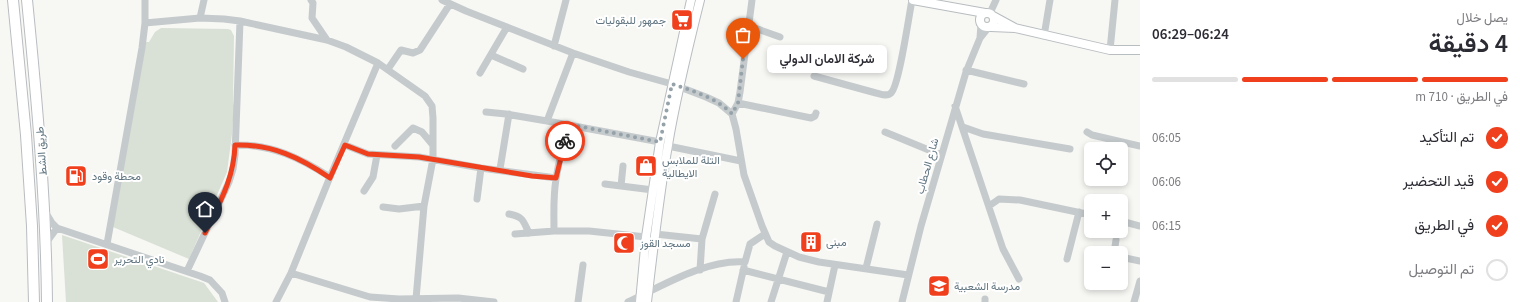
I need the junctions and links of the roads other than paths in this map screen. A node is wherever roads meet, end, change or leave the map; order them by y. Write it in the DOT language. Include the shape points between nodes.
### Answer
graph roads {
  1 [pos="13,0"];
  2 [pos="27,0"];
  3 [pos="145,0"];
  4 [pos="204,0"];
  5 [pos="311,0"];
  6 [pos="566,0"];
  7 [pos="691,0"];
  8 [pos="700,0"];
  9 [pos="752,0"];
  10 [pos="913,0"];
  11 [pos="996,0"];
  12 [pos="1050,0"];
  13 [pos="1115,0"];
  14 [pos="446,1"];
  15 [pos="963,10"];
  16 [pos="989,14"];
  17 [pos="200,18"];
  18 [pos="240,21"];
  19 [pos="145,23"];
  20 [pos="985,25"];
  21 [pos="748,26"];
  22 [pos="507,28"];
  23 [pos="1015,28"];
  24 [pos="1044,36"];
  25 [pos="780,37"];
  26 [pos="327,40"];
  27 [pos="554,46"];
  28 [pos="1110,50"];
  29 [pos="1140,50"];
  30 [pos="573,53"];
  31 [pos="490,55"];
  32 [pos="378,63"];
  33 [pos="388,69"];
  34 [pos="524,69"];
  35 [pos="966,70"];
  36 [pos="480,73"];
  37 [pos="814,76"];
  38 [pos="1024,84"];
  39 [pos="676,85"];
  40 [pos="738,103"];
  41 [pos="955,106"];
  42 [pos="486,112"];
  43 [pos="816,113"];
  44 [pos="509,114"];
  45 [pos="732,114"];
  46 [pos="547,121"];
  47 [pos="567,124"];
  48 [pos="963,127"];
  49 [pos="885,132"];
  50 [pos="1087,132"];
  51 [pos="432,144"];
  52 [pos="664,144"];
  53 [pos="235,145"];
  54 [pos="345,145"];
  55 [pos="395,146"];
  56 [pos="1140,146"];
  57 [pos="1070,149"];
  58 [pos="377,155"];
  59 [pos="941,155"];
  60 [pos="433,160"];
  61 [pos="741,161"];
  62 [pos="622,166"];
  63 [pos="481,168"];
  64 [pos="500,169"];
  65 [pos="330,178"];
  66 [pos="556,178"];
  67 [pos="605,184"];
  68 [pos="621,186"];
  69 [pos="653,190"];
  70 [pos="364,191"];
  71 [pos="715,194"];
  72 [pos="477,199"];
  73 [pos="424,206"];
  74 [pos="989,206"];
  75 [pos="382,207"];
  76 [pos="45,210"];
  77 [pos="1079,212"];
  78 [pos="1084,213"];
  79 [pos="509,214"];
  80 [pos="1128,223"];
  81 [pos="877,224"];
  82 [pos="1140,226"];
  83 [pos="57,228"];
  84 [pos="554,231"];
  85 [pos="529,233"];
  86 [pos="515,234"];
  87 [pos="765,234"];
  88 [pos="650,236"];
  89 [pos="702,239"];
  90 [pos="1116,240"];
  91 [pos="46,243"];
  92 [pos="107,244"];
  93 [pos="1115,246"];
  94 [pos="786,252"];
  95 [pos="1128,258"];
  96 [pos="1067,259"];
  97 [pos="1140,261"];
  98 [pos="745,262"];
  99 [pos="583,265"];
  100 [pos="835,265"];
  101 [pos="866,268"];
  102 [pos="700,270"];
  103 [pos="743,270"];
  104 [pos="187,272"];
  105 [pos="291,273"];
  106 [pos="908,275"];
  107 [pos="1019,279"];
  108 [pos="777,280"];
  109 [pos="1140,281"];
  110 [pos="649,291"];
  111 [pos="829,292"];
  112 [pos="640,298"];
  113 [pos="364,299"];
  114 [pos="416,299"];
  115 [pos="1136,300"];
  116 [pos="480,301"];
  117 [pos="34,302"];
  118 [pos="48,302"];
  119 [pos="225,302"];
  120 [pos="276,302"];
  121 [pos="494,302"];
  122 [pos="578,302"];
  123 [pos="628,302"];
  124 [pos="647,302"];
  125 [pos="736,302"];
  126 [pos="771,302"];
  127 [pos="827,302"];
  128 [pos="902,302"];
  1 -- 117 [label="highway, طريق الشط" via="26,135"];
  2 -- 76 [label="highway, طريق الشط" via="40,128"];
  3 -- 19 [label="street"];
  4 -- 17 [label="street"];
  5 -- 26 [label="street" via="312,18"];
  6 -- 27 [label="street"];
  7 -- 39 [label="main road"];
  8 -- 39 [label="main road"];
  9 -- 21 [label="street"];
  10 -- 15 [label="main road"];
  10 -- 37 [label="street" via="899,73 891,93 884,95"];
  11 -- 16 [label="street"];
  12 -- 24 [label="street"];
  13 -- 28 [label="street"];
  14 -- 22 [label="street"];
  14 -- 33 [label="street" via="420,50 413,53 401,50"];
  15 -- 16 [label="main road"];
  15 -- 20 [label="main road"];
  16 -- 20 [label="main road" via="981,16"];
  16 -- 20 [label="main road" via="995,22"];
  16 -- 23 [label="main road"];
  17 -- 18 [label="street"];
  17 -- 19 [label="street"];
  18 -- 26 [label="street"];
  18 -- 53 [label="street"];
  19 -- 92 [label="street"];
  20 -- 23 [label="main road"];
  20 -- 35 [label="street, شارع الحطاب"];
  21 -- 25 [label="street"];
  21 -- 40 [label="street"];
  22 -- 27 [label="street"];
  22 -- 31 [label="street"];
  23 -- 24 [label="main road"];
  24 -- 28 [label="main road"];
  26 -- 32 [label="street"];
  27 -- 30 [label="street"];
  28 -- 29 [label="main road"];
  30 -- 39 [label="street"];
  30 -- 46 [label="street"];
  31 -- 34 [label="street"];
  31 -- 36 [label="street"];
  32 -- 33 [label="street"];
  32 -- 54 [label="street"];
  33 -- 51 [label="street" via="429,101 433,118"];
  35 -- 38 [label="street"];
  35 -- 41 [label="street, شارع الحطاب"];
  39 -- 45 [label="street" via="713,100"];
  39 -- 52 [label="main road"];
  40 -- 43 [label="street" via="811,118"];
  40 -- 45 [label="street"];
  41 -- 48 [label="street"];
  41 -- 59 [label="street, شارع الحطاب"];
  42 -- 44 [label="street"];
  44 -- 46 [label="street"];
  44 -- 64 [label="street"];
  45 -- 61 [label="street"];
  46 -- 47 [label="street"];
  47 -- 52 [label="street"];
  47 -- 66 [label="street"];
  48 -- 57 [label="street" via="983,134"];
  48 -- 74 [label="street"];
  49 -- 59 [label="street"];
  50 -- 56 [label="street"];
  51 -- 55 [label="street" via="422,132 413,128"];
  51 -- 60 [label="street"];
  52 -- 61 [label="street"];
  52 -- 69 [label="main road"];
  52 -- 88 [label="main road"];
  53 -- 65 [label="street" via="262,146 309,164"];
  53 -- 104 [label="street" via="229,182"];
  54 -- 58 [label="street"];
  54 -- 65 [label="street"];
  58 -- 60 [label="street"];
  58 -- 70 [label="street" via="373,177"];
  59 -- 106 [label="street, شارع الحطاب"];
  60 -- 63 [label="street"];
  60 -- 73 [label="street"];
  61 -- 87 [label="street"];
  62 -- 68 [label="street"];
  63 -- 64 [label="street"];
  63 -- 72 [label="street"];
  64 -- 66 [label="street"];
  65 -- 105 [label="street"];
  66 -- 84 [label="street"];
  67 -- 68 [label="street"];
  68 -- 69 [label="street"];
  69 -- 88 [label="main road"];
  71 -- 89 [label="street"];
  73 -- 75 [label="street" via="399,209"];
  73 -- 114 [label="street"];
  74 -- 77 [label="street" via="999,199 1020,200"];
  74 -- 107 [label="street" via="1003,249"];
  76 -- 83 [label="street" via="47,217"];
  76 -- 91 [label="highway, طريق الشط"];
  77 -- 78 [label="street"];
  77 -- 96 [label="street"];
  79 -- 85 [label="street" via="524,221"];
  80 -- 82 [label="street"];
  81 -- 101 [label="street"];
  83 -- 91 [label="street"];
  83 -- 92 [label="street"];
  84 -- 85 [label="street"];
  84 -- 88 [label="street"];
  85 -- 86 [label="street"];
  87 -- 94 [label="street" via="769,242"];
  87 -- 98 [label="street" via="750,244"];
  88 -- 89 [label="street"];
  88 -- 110 [label="main road"];
  88 -- 112 [label="main road"];
  89 -- 102 [label="street"];
  90 -- 93 [label="street"];
  91 -- 118 [label="highway, طريق الشط"];
  92 -- 104 [label="street"];
  94 -- 100 [label="street"];
  94 -- 108 [label="street"];
  95 -- 97 [label="street"];
  98 -- 102 [label="street"];
  98 -- 103 [label="street"];
  99 -- 122 [label="street"];
  100 -- 101 [label="street"];
  100 -- 111 [label="street"];
  101 -- 106 [label="street"];
  102 -- 110 [label="street"];
  103 -- 108 [label="street"];
  103 -- 125 [label="street"];
  104 -- 119 [label="street" via="210,280 222,293"];
  105 -- 113 [label="street" via="344,288"];
  105 -- 120 [label="street"];
  106 -- 128 [label="street, شارع الحطاب"];
  108 -- 111 [label="street"];
  108 -- 126 [label="street"];
  109 -- 115 [label="street"];
  110 -- 112 [label="street"];
  110 -- 124 [label="main road"];
  111 -- 127 [label="street"];
  112 -- 123 [label="street"];
  113 -- 114 [label="street"];
  114 -- 116 [label="street" via="458,298"];
  116 -- 121 [label="street"];
}
